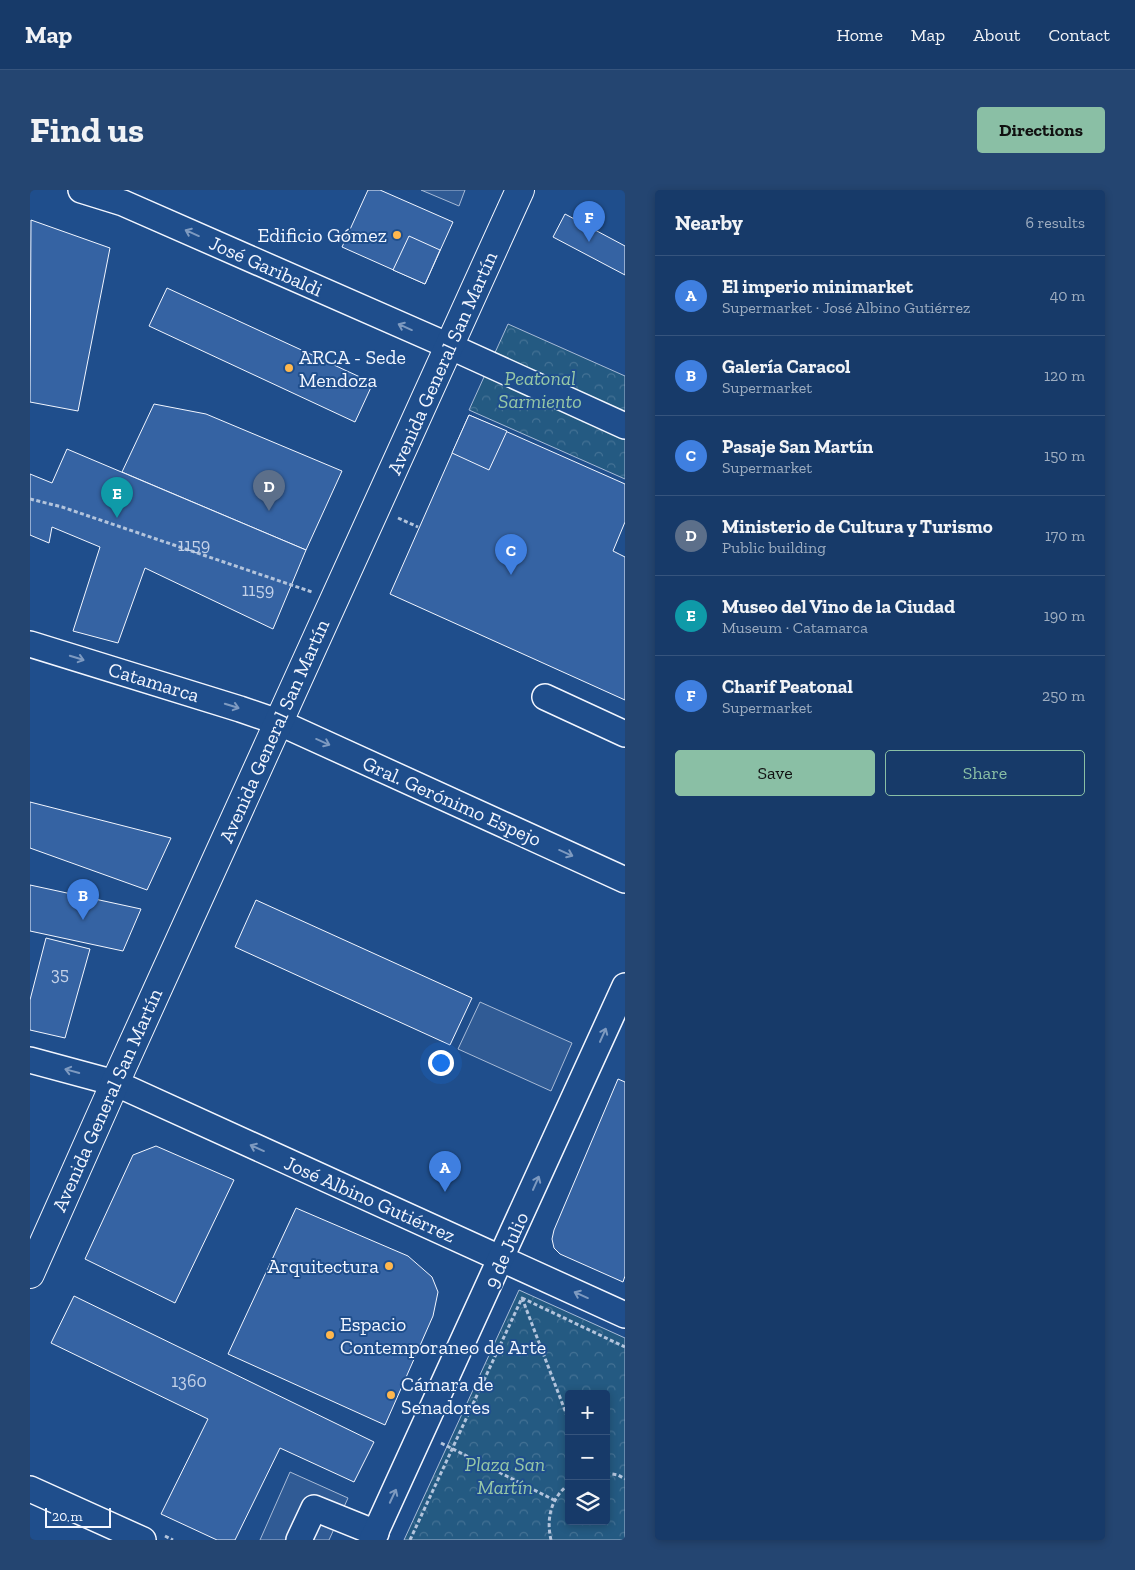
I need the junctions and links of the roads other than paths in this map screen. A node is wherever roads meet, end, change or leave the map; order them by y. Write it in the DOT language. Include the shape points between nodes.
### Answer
graph roads {
  1 [pos="80,190"];
  2 [pos="520,190"];
  3 [pos="124,197"];
  4 [pos="450,346"];
  5 [pos="625,426"];
  6 [pos="30,644"];
  7 [pos="545,697"];
  8 [pos="278,722"];
  9 [pos="625,734"];
  10 [pos="625,880"];
  11 [pos="625,986"];
  12 [pos="30,1060"];
  13 [pos="114,1083"];
  14 [pos="502,1259"];
  15 [pos="30,1274"];
  16 [pos="625,1315"];
  17 [pos="30,1489"];
  18 [pos="374,1536"];
  19 [pos="143,1540"];
  20 [pos="299,1540"];
  1 -- 3 [label="street, José Garibaldi"];
  2 -- 4 [label="main road, Avenida General San Martín"];
  4 -- 3 [label="street, José Garibaldi, one-way"];
  4 -- 5 [label="street, José Garibaldi"];
  4 -- 8 [label="main road, Avenida General San Martín"];
  6 -- 8 [label="street, Catamarca, one-way"];
  7 -- 9 [label="street"];
  8 -- 10 [label="street, Gral. Gerónimo Espejo, one-way"];
  8 -- 13 [label="main road, Avenida General San Martín"];
  14 -- 11 [label="street, 9 de Julio, one-way"];
  13 -- 12 [label="street, José Albino Gutiérrez, one-way"];
  14 -- 13 [label="street, José Albino Gutiérrez, one-way"];
  13 -- 15 [label="main road, Avenida General San Martín"];
  16 -- 14 [label="street, José Albino Gutiérrez, one-way"];
  18 -- 14 [label="street, 9 de Julio, one-way"];
  17 -- 19 [label="street"];
  18 -- 20 [label="street" via="314,1508"];
}
